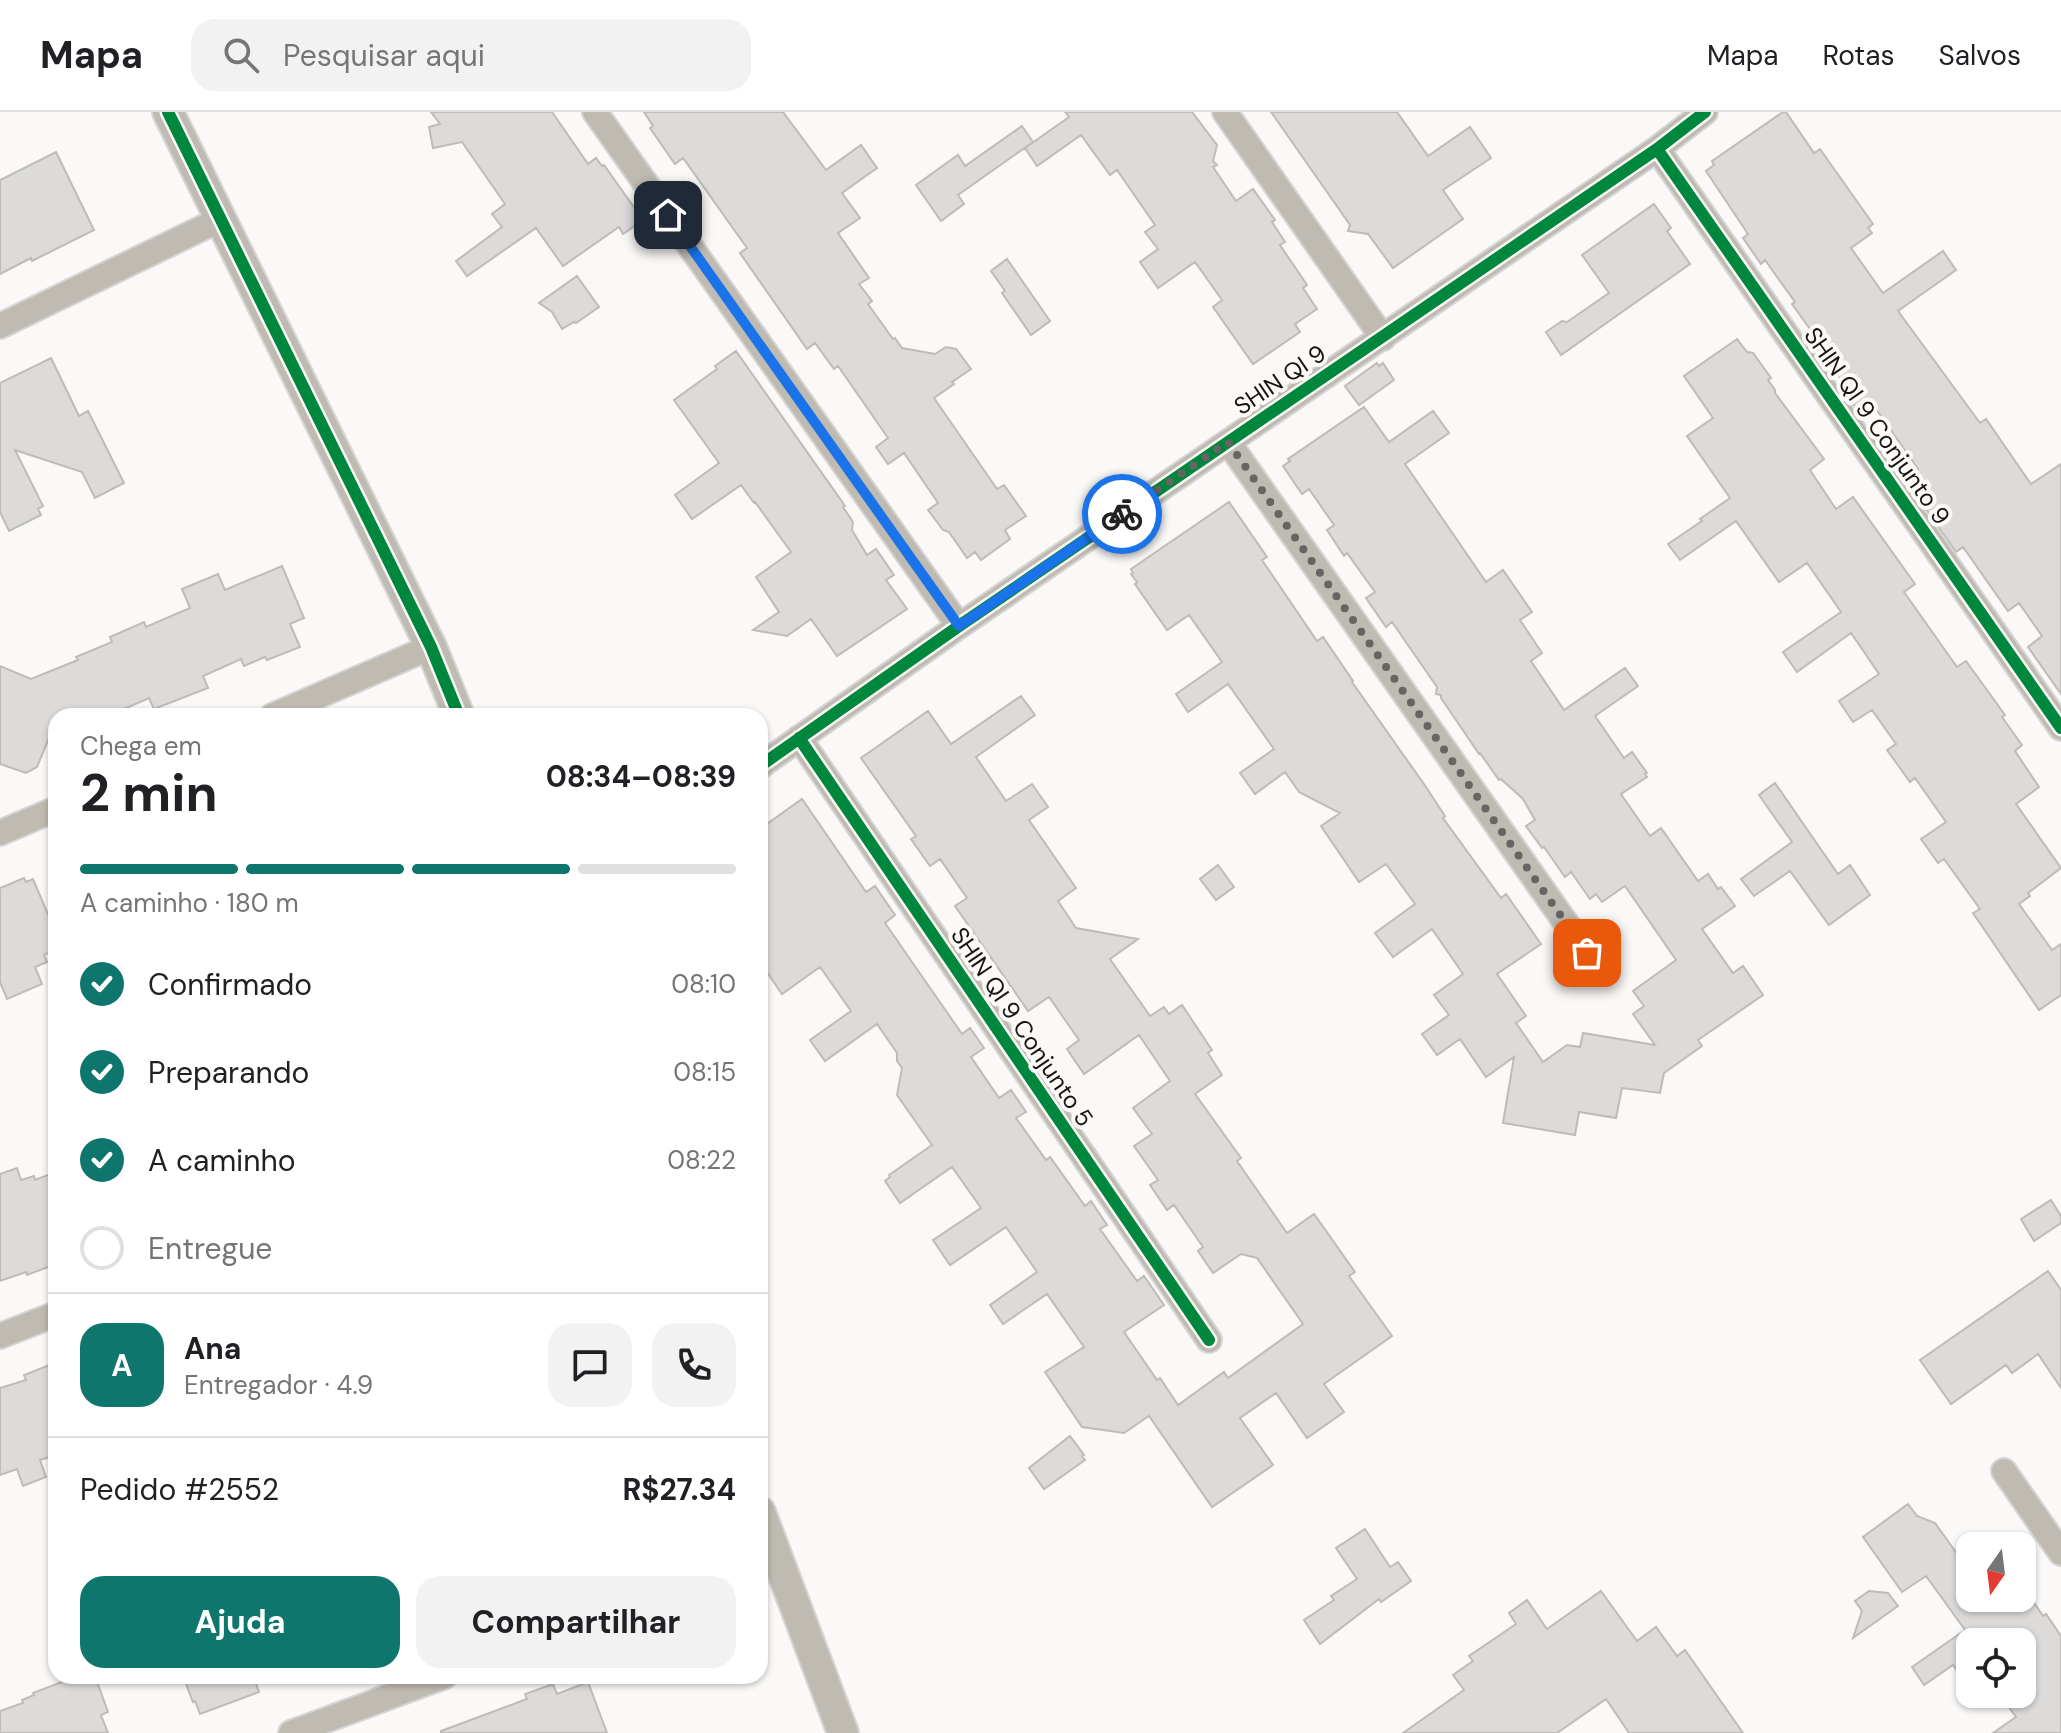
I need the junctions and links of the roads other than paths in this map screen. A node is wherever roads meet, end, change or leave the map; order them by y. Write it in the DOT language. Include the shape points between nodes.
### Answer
graph roads {
  1 [pos="168,112"];
  2 [pos="595,112"];
  3 [pos="1225,112"];
  4 [pos="1705,112"];
  5 [pos="1657,149"];
  6 [pos="221,219"];
  7 [pos="0,326"];
  8 [pos="1383,338"];
  9 [pos="1228,442"];
  10 [pos="959,626"];
  11 [pos="431,647"];
  12 [pos="290,708"];
  13 [pos="456,708"];
  14 [pos="2061,728"];
  15 [pos="799,738"];
  16 [pos="768,760"];
  17 [pos="48,812"];
  18 [pos="0,833"];
  19 [pos="1587,953"];
  20 [pos="48,1317"];
  21 [pos="0,1336"];
  22 [pos="1209,1340"];
  23 [pos="2004,1471"];
  24 [pos="2061,1553"];
  25 [pos="768,1557"];
  26 [pos="423,1684"];
  27 [pos="291,1733"];
  28 [pos="843,1733"];
  1 -- 6 [label="street"];
  2 -- 10 [label="street"];
  3 -- 8 [label="street"];
  4 -- 5 [label="street, SHIN QI 9"];
  5 -- 8 [label="street, SHIN QI 9"];
  5 -- 14 [label="street, SHIN QI 9 Conjunto 9"];
  6 -- 7 [label="street"];
  6 -- 11 [label="street"];
  8 -- 9 [label="street, SHIN QI 9"];
  9 -- 10 [label="street, SHIN QI 9"];
  9 -- 19 [label="street"];
  10 -- 15 [label="street, SHIN QI 9"];
  11 -- 12 [label="street"];
  11 -- 13 [label="street"];
  15 -- 16 [label="street, SHIN QI 9"];
  15 -- 22 [label="street, SHIN QI 9 Conjunto 5"];
  17 -- 18 [label="street"];
  20 -- 21 [label="street"];
  23 -- 24 [label="street"];
  25 -- 28 [label="street"];
  26 -- 27 [label="street"];
}
